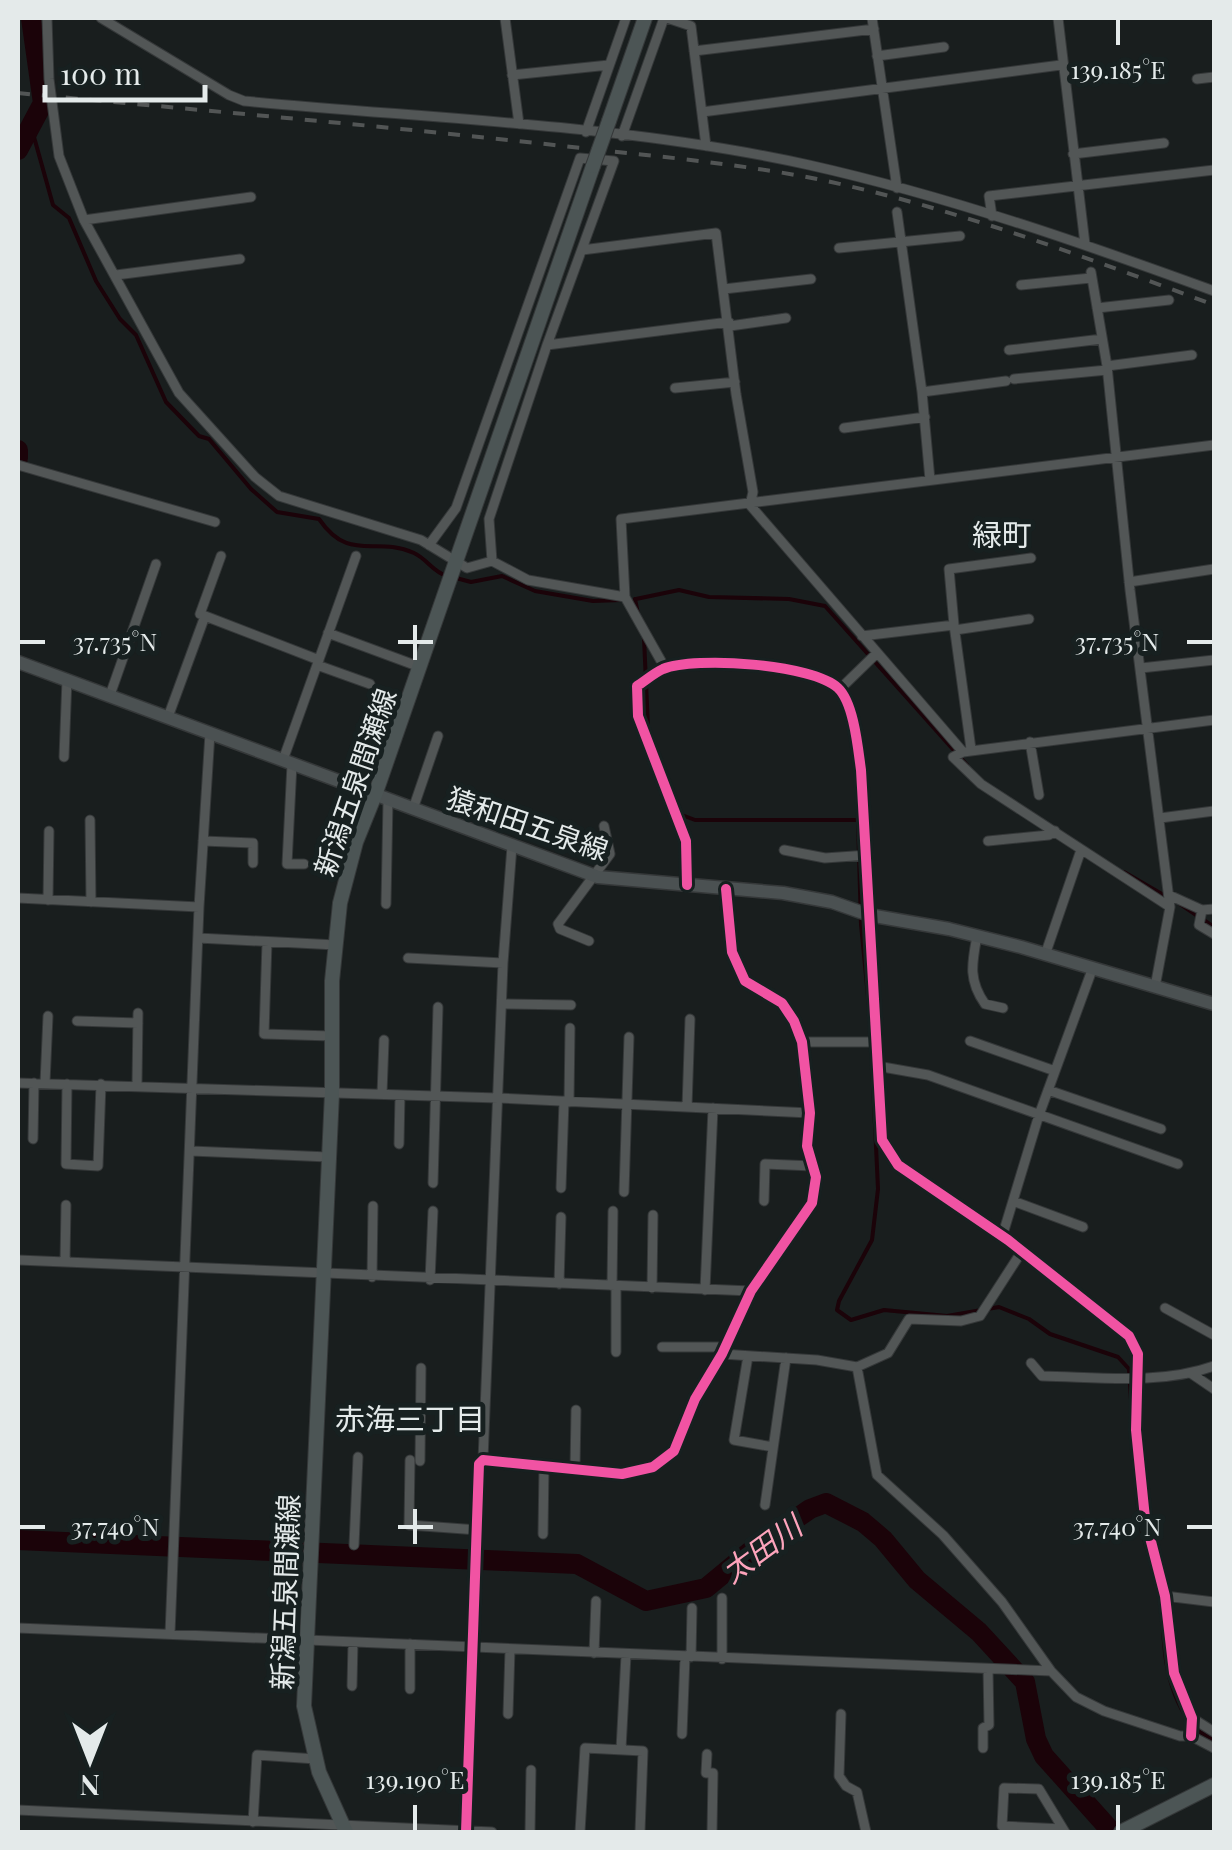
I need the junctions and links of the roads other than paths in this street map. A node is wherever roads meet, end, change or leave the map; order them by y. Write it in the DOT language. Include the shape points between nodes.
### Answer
graph roads {
  1 [pos="47,18"];
  2 [pos="101,18"];
  3 [pos="505,18"];
  4 [pos="626,18"];
  5 [pos="645,18"];
  6 [pos="666,18"];
  7 [pos="1058,18"];
  8 [pos="873,23"];
  9 [pos="944,47"];
  10 [pos="694,51"];
  11 [pos="877,56"];
  12 [pos="609,64"];
  13 [pos="1061,64"];
  14 [pos="512,76"];
  15 [pos="1214,77"];
  16 [pos="1197,79"];
  17 [pos="881,86"];
  18 [pos="702,112"];
  19 [pos="518,124"];
  20 [pos="586,132"];
  21 [pos="622,136"];
  22 [pos="1164,144"];
  23 [pos="706,146"];
  24 [pos="1072,154"];
  25 [pos="1214,170"];
  26 [pos="1077,187"];
  27 [pos="897,188"];
  28 [pos="250,197"];
  29 [pos="897,212"];
  30 [pos="992,216"];
  31 [pos="84,220"];
  32 [pos="960,236"];
  33 [pos="903,240"];
  34 [pos="1085,244"];
  35 [pos="838,248"];
  36 [pos="582,250"];
  37 [pos="240,260"];
  38 [pos="116,276"];
  39 [pos="810,278"];
  40 [pos="1022,285"];
  41 [pos="724,289"];
  42 [pos="1214,291"];
  43 [pos="1170,300"];
  44 [pos="1097,308"];
  45 [pos="786,318"];
  46 [pos="729,324"];
  47 [pos="1102,340"];
  48 [pos="547,345"];
  49 [pos="1010,350"];
  50 [pos="1192,355"];
  51 [pos="1107,368"];
  52 [pos="735,382"];
  53 [pos="675,388"];
  54 [pos="922,392"];
  55 [pos="925,418"];
  56 [pos="844,428"];
  57 [pos="1214,445"];
  58 [pos="1116,457"];
  59 [pos="18,465"];
  60 [pos="930,480"];
  61 [pos="750,505"];
  62 [pos="214,522"];
  63 [pos="429,545"];
  64 [pos="221,556"];
  65 [pos="356,556"];
  66 [pos="1031,558"];
  67 [pos="492,561"];
  68 [pos="456,563"];
  69 [pos="156,564"];
  70 [pos="1214,570"];
  71 [pos="1129,582"];
  72 [pos="624,597"];
  73 [pos="204,616"];
  74 [pos="1029,620"];
  75 [pos="955,628"];
  76 [pos="328,634"];
  77 [pos="862,636"];
  78 [pos="877,653"];
  79 [pos="1214,660"];
  80 [pos="18,662"];
  81 [pos="318,662"];
  82 [pos="420,667"];
  83 [pos="664,668"];
  84 [pos="1140,668"];
  85 [pos="67,679"];
  86 [pos="370,684"];
  87 [pos="840,689"];
  88 [pos="110,695"];
  89 [pos="168,717"];
  90 [pos="1214,720"];
  91 [pos="1148,729"];
  92 [pos="210,733"];
  93 [pos="438,736"];
  94 [pos="1030,742"];
  95 [pos="967,750"];
  96 [pos="64,757"];
  97 [pos="287,762"];
  98 [pos="1039,794"];
  99 [pos="382,797"];
  100 [pos="413,809"];
  101 [pos="1214,811"];
  102 [pos="1160,818"];
  103 [pos="90,820"];
  104 [pos="604,826"];
  105 [pos="49,831"];
  106 [pos="1055,831"];
  107 [pos="204,841"];
  108 [pos="988,841"];
  109 [pos="512,846"];
  110 [pos="784,850"];
  111 [pos="1081,850"];
  112 [pos="868,856"];
  113 [pos="253,863"];
  114 [pos="304,864"];
  115 [pos="591,875"];
  116 [pos="687,885"];
  117 [pos="726,889"];
  118 [pos="1168,895"];
  119 [pos="18,898"];
  120 [pos="48,900"];
  121 [pos="91,902"];
  122 [pos="386,904"];
  123 [pos="199,907"];
  124 [pos="1170,908"];
  125 [pos="1214,909"];
  126 [pos="1202,910"];
  127 [pos="869,915"];
  128 [pos="1214,934"];
  129 [pos="977,936"];
  130 [pos="198,938"];
  131 [pos="590,941"];
  132 [pos="267,942"];
  133 [pos="336,945"];
  134 [pos="1046,954"];
  135 [pos="408,958"];
  136 [pos="503,963"];
  137 [pos="1092,970"];
  138 [pos="1154,987"];
  139 [pos="502,1004"];
  140 [pos="1214,1004"];
  141 [pos="571,1005"];
  142 [pos="438,1007"];
  143 [pos="1003,1008"];
  144 [pos="48,1016"];
  145 [pos="690,1018"];
  146 [pos="77,1021"];
  147 [pos="570,1028"];
  148 [pos="332,1036"];
  149 [pos="629,1037"];
  150 [pos="384,1040"];
  151 [pos="970,1041"];
  152 [pos="802,1042"];
  153 [pos="876,1042"];
  154 [pos="877,1066"];
  155 [pos="1055,1070"];
  156 [pos="18,1083"];
  157 [pos="34,1083"];
  158 [pos="46,1084"];
  159 [pos="67,1084"];
  160 [pos="101,1084"];
  161 [pos="137,1085"];
  162 [pos="194,1089"];
  163 [pos="1048,1090"];
  164 [pos="332,1092"];
  165 [pos="382,1094"];
  166 [pos="400,1095"];
  167 [pos="434,1096"];
  168 [pos="498,1098"];
  169 [pos="566,1101"];
  170 [pos="626,1104"];
  171 [pos="687,1107"];
  172 [pos="713,1108"];
  173 [pos="810,1113"];
  174 [pos="1039,1115"];
  175 [pos="1161,1130"];
  176 [pos="33,1139"];
  177 [pos="400,1144"];
  178 [pos="190,1151"];
  179 [pos="328,1157"];
  180 [pos="1178,1164"];
  181 [pos="813,1166"];
  182 [pos="432,1183"];
  183 [pos="562,1188"];
  184 [pos="624,1192"];
  185 [pos="764,1201"];
  186 [pos="1013,1201"];
  187 [pos="66,1205"];
  188 [pos="373,1206"];
  189 [pos="432,1211"];
  190 [pos="613,1211"];
  191 [pos="653,1214"];
  192 [pos="561,1217"];
  193 [pos="1083,1227"];
  194 [pos="1002,1236"];
  195 [pos="1022,1252"];
  196 [pos="18,1260"];
  197 [pos="64,1262"];
  198 [pos="185,1268"];
  199 [pos="322,1275"];
  200 [pos="372,1277"];
  201 [pos="430,1280"];
  202 [pos="489,1282"];
  203 [pos="559,1284"];
  204 [pos="614,1286"];
  205 [pos="652,1288"];
  206 [pos="706,1290"];
  207 [pos="751,1291"];
  208 [pos="1165,1308"];
  209 [pos="1214,1336"];
  210 [pos="662,1348"];
  211 [pos="724,1350"];
  212 [pos="616,1352"];
  213 [pos="748,1356"];
  214 [pos="786,1358"];
  215 [pos="1031,1363"];
  216 [pos="1214,1366"];
  217 [pos="857,1367"];
  218 [pos="421,1368"];
  219 [pos="1192,1374"];
  220 [pos="1138,1377"];
  221 [pos="1214,1389"];
  222 [pos="576,1410"];
  223 [pos="773,1448"];
  224 [pos="358,1458"];
  225 [pos="483,1460"];
  226 [pos="544,1466"];
  227 [pos="575,1470"];
  228 [pos="764,1504"];
  229 [pos="478,1530"];
  230 [pos="543,1534"];
  231 [pos="354,1545"];
  232 [pos="1165,1596"];
  233 [pos="722,1598"];
  234 [pos="596,1601"];
  235 [pos="1214,1602"];
  236 [pos="692,1608"];
  237 [pos="18,1628"];
  238 [pos="170,1634"];
  239 [pos="305,1640"];
  240 [pos="354,1642"];
  241 [pos="410,1644"];
  242 [pos="474,1648"];
  243 [pos="510,1649"];
  244 [pos="594,1653"];
  245 [pos="626,1655"];
  246 [pos="688,1657"];
  247 [pos="722,1658"];
  248 [pos="988,1669"];
  249 [pos="1051,1671"];
  250 [pos="352,1686"];
  251 [pos="410,1688"];
  252 [pos="508,1714"];
  253 [pos="841,1714"];
  254 [pos="1192,1718"];
  255 [pos="1214,1732"];
  256 [pos="682,1734"];
  257 [pos="1191,1736"];
  258 [pos="983,1748"];
  259 [pos="1214,1748"];
  260 [pos="621,1749"];
  261 [pos="706,1754"];
  262 [pos="316,1758"];
  263 [pos="530,1770"];
  264 [pos="1214,1785"];
  265 [pos="18,1810"];
  266 [pos="253,1822"];
  267 [pos="344,1829"];
  268 [pos="1064,1831"];
  269 [pos="466,1832"];
  270 [pos="492,1832"];
  271 [pos="530,1832"];
  272 [pos="580,1832"];
  273 [pos="640,1832"];
  274 [pos="712,1832"];
  275 [pos="866,1832"];
  276 [pos="1125,1832"];
  1 -- 31 [label="street" via="59,156"];
  2 -- 19 [label="street" via="244,101"];
  3 -- 14 [label="street"];
  4 -- 12 [label="street"];
  5 -- 68 [label="main road, 新潟五泉間瀬線, bridge"];
  6 -- 10 [label="street" via="691,26"];
  6 -- 21 [label="street"];
  7 -- 13 [label="street"];
  8 -- 10 [label="street"];
  8 -- 11 [label="street"];
  9 -- 11 [label="street"];
  10 -- 18 [label="street"];
  11 -- 17 [label="street"];
  12 -- 14 [label="street"];
  12 -- 20 [label="street"];
  13 -- 17 [label="street"];
  13 -- 24 [label="street"];
  14 -- 19 [label="street"];
  15 -- 16 [label="street"];
  17 -- 18 [label="street"];
  17 -- 27 [label="street"];
  18 -- 23 [label="street"];
  19 -- 20 [label="street"];
  20 -- 21 [label="street"];
  21 -- 23 [label="street"];
  22 -- 24 [label="street"];
  23 -- 27 [label="street"];
  24 -- 26 [label="street"];
  25 -- 26 [label="street"];
  26 -- 30 [label="street" via="989,196"];
  26 -- 34 [label="street"];
  27 -- 30 [label="street"];
  28 -- 31 [label="street"];
  29 -- 33 [label="street"];
  30 -- 34 [label="street"];
  31 -- 38 [label="street"];
  32 -- 33 [label="street"];
  33 -- 35 [label="street"];
  33 -- 54 [label="street"];
  34 -- 42 [label="street"];
  36 -- 41 [label="street" via="716,233"];
  36 -- 48 [label="street"];
  36 -- 63 [label="street" via="614,162 580,158 540,255 456,508"];
  37 -- 38 [label="street"];
  38 -- 63 [label="street" via="179,392 255,477 280,496"];
  39 -- 41 [label="street"];
  40 -- 44 [label="street" via="1091,275"];
  41 -- 46 [label="street"];
  43 -- 44 [label="street"];
  44 -- 47 [label="street"];
  45 -- 46 [label="street"];
  46 -- 48 [label="street"];
  46 -- 52 [label="street"];
  47 -- 49 [label="street"];
  47 -- 51 [label="street"];
  48 -- 67 [label="street" via="489,519"];
  50 -- 51 [label="street"];
  51 -- 54 [label="street"];
  51 -- 58 [label="street"];
  52 -- 53 [label="street"];
  52 -- 61 [label="street"];
  54 -- 55 [label="street"];
  55 -- 56 [label="street"];
  55 -- 60 [label="street"];
  57 -- 58 [label="street"];
  58 -- 60 [label="street"];
  58 -- 71 [label="street"];
  59 -- 62 [label="street"];
  60 -- 61 [label="street"];
  61 -- 72 [label="street" via="621,519"];
  61 -- 77 [label="street"];
  63 -- 68 [label="street"];
  64 -- 73 [label="street"];
  65 -- 76 [label="street"];
  66 -- 75 [label="street" via="950,569"];
  67 -- 68 [label="street" via="468,568"];
  67 -- 72 [label="street" via="528,580"];
  68 -- 82 [label="main road, 新潟五泉間瀬線"];
  69 -- 88 [label="street"];
  70 -- 71 [label="street"];
  71 -- 84 [label="street"];
  72 -- 83 [label="street"];
  73 -- 81 [label="street"];
  73 -- 89 [label="street"];
  74 -- 75 [label="street"];
  75 -- 77 [label="street"];
  75 -- 95 [label="street"];
  76 -- 81 [label="street"];
  76 -- 82 [label="street"];
  77 -- 78 [label="street"];
  78 -- 87 [label="street"];
  78 -- 95 [label="street"];
  79 -- 84 [label="street"];
  80 -- 85 [label="main road, 猿和田五泉線"];
  81 -- 86 [label="street"];
  81 -- 97 [label="street"];
  82 -- 99 [label="main road, 新潟五泉間瀬線"];
  83 -- 87 [label="street" via="788,668"];
  83 -- 116 [label="street" via="637,686 638,716 686,841"];
  84 -- 91 [label="street"];
  85 -- 88 [label="main road, 猿和田五泉線"];
  85 -- 96 [label="street"];
  87 -- 112 [label="street" via="853,721"];
  88 -- 89 [label="main road, 猿和田五泉線"];
  89 -- 92 [label="main road, 猿和田五泉線"];
  90 -- 91 [label="street"];
  91 -- 94 [label="street"];
  91 -- 102 [label="street"];
  92 -- 97 [label="main road, 猿和田五泉線"];
  92 -- 107 [label="street"];
  93 -- 100 [label="street"];
  94 -- 95 [label="street"];
  94 -- 98 [label="street"];
  95 -- 106 [label="street" via="953,758"];
  97 -- 99 [label="main road, 猿和田五泉線"];
  97 -- 114 [label="street" via="287,864"];
  99 -- 100 [label="main road, 猿和田五泉線"];
  99 -- 122 [label="street"];
  99 -- 133 [label="main road, 新潟五泉間瀬線" via="356,842"];
  100 -- 109 [label="main road, 猿和田五泉線"];
  101 -- 102 [label="street"];
  102 -- 118 [label="street"];
  103 -- 121 [label="street"];
  104 -- 115 [label="street" via="610,854"];
  105 -- 120 [label="street"];
  106 -- 108 [label="street"];
  106 -- 111 [label="street"];
  107 -- 113 [label="street" via="253,843"];
  107 -- 123 [label="street"];
  109 -- 115 [label="main road, 猿和田五泉線"];
  109 -- 136 [label="street"];
  110 -- 112 [label="street" via="825,858"];
  111 -- 124 [label="street"];
  111 -- 134 [label="street"];
  112 -- 127 [label="street"];
  115 -- 116 [label="main road, 猿和田五泉線"];
  115 -- 131 [label="street" via="558,924"];
  116 -- 117 [label="main road, 猿和田五泉線"];
  117 -- 127 [label="main road, 猿和田五泉線" via="783,893"];
  117 -- 152 [label="street" via="732,952 746,981 782,1003"];
  118 -- 124 [label="street"];
  118 -- 126 [label="street"];
  119 -- 120 [label="street"];
  120 -- 121 [label="street"];
  121 -- 123 [label="street"];
  123 -- 130 [label="street"];
  124 -- 138 [label="street"];
  125 -- 126 [label="street"];
  126 -- 128 [label="street" via="1199,925"];
  127 -- 129 [label="main road, 猿和田五泉線"];
  127 -- 153 [label="street"];
  129 -- 134 [label="main road, 猿和田五泉線"];
  129 -- 143 [label="street" via="974,988 984,1004"];
  130 -- 132 [label="street"];
  130 -- 162 [label="street"];
  132 -- 133 [label="street"];
  132 -- 148 [label="street" via="264,1034"];
  133 -- 148 [label="main road, 新潟五泉間瀬線"];
  134 -- 137 [label="main road, 猿和田五泉線"];
  135 -- 136 [label="street"];
  136 -- 139 [label="street"];
  137 -- 138 [label="main road, 猿和田五泉線"];
  137 -- 155 [label="street"];
  138 -- 140 [label="main road, 猿和田五泉線"];
  139 -- 141 [label="street"];
  139 -- 168 [label="street"];
  142 -- 167 [label="street"];
  144 -- 158 [label="street"];
  145 -- 171 [label="street"];
  146 -- 161 [label="street" via="138,1018"];
  147 -- 169 [label="street"];
  148 -- 164 [label="main road, 新潟五泉間瀬線"];
  149 -- 170 [label="street"];
  150 -- 165 [label="street"];
  151 -- 155 [label="street"];
  152 -- 153 [label="street"];
  152 -- 173 [label="street"];
  153 -- 154 [label="street"];
  154 -- 174 [label="street" via="928,1075"];
  154 -- 194 [label="street" via="882,1140 898,1165"];
  155 -- 163 [label="street"];
  156 -- 157 [label="street"];
  157 -- 158 [label="street"];
  157 -- 176 [label="street"];
  158 -- 159 [label="street"];
  159 -- 160 [label="street"];
  159 -- 160 [label="street" via="66,1164 98,1166"];
  160 -- 161 [label="street"];
  161 -- 162 [label="street"];
  162 -- 164 [label="street"];
  162 -- 178 [label="street"];
  163 -- 174 [label="street"];
  163 -- 175 [label="street"];
  164 -- 165 [label="street"];
  164 -- 179 [label="main road, 新潟五泉間瀬線"];
  165 -- 166 [label="street"];
  166 -- 167 [label="street"];
  166 -- 177 [label="street"];
  167 -- 168 [label="street"];
  167 -- 182 [label="street"];
  168 -- 169 [label="street"];
  168 -- 202 [label="street"];
  169 -- 170 [label="street"];
  169 -- 183 [label="street"];
  170 -- 171 [label="street"];
  170 -- 184 [label="street"];
  171 -- 172 [label="street"];
  172 -- 173 [label="street"];
  172 -- 206 [label="street"];
  173 -- 181 [label="street"];
  174 -- 180 [label="street"];
  174 -- 186 [label="street"];
  178 -- 179 [label="street"];
  178 -- 198 [label="street"];
  179 -- 199 [label="main road, 新潟五泉間瀬線"];
  181 -- 185 [label="street" via="765,1164"];
  181 -- 207 [label="street" via="812,1203"];
  186 -- 193 [label="street"];
  186 -- 194 [label="street"];
  187 -- 197 [label="street"];
  188 -- 200 [label="street"];
  189 -- 201 [label="street"];
  190 -- 204 [label="street"];
  191 -- 205 [label="street"];
  192 -- 203 [label="street"];
  194 -- 195 [label="street"];
  195 -- 217 [label="street" via="980,1316 961,1322 909,1319 888,1353"];
  195 -- 220 [label="street" via="1129,1336"];
  196 -- 197 [label="street"];
  197 -- 198 [label="street"];
  198 -- 199 [label="street"];
  198 -- 238 [label="street"];
  199 -- 200 [label="street"];
  199 -- 239 [label="main road, 新潟五泉間瀬線"];
  200 -- 201 [label="street"];
  201 -- 202 [label="street"];
  202 -- 203 [label="street"];
  202 -- 225 [label="street"];
  203 -- 204 [label="street"];
  204 -- 205 [label="street"];
  204 -- 212 [label="street"];
  205 -- 206 [label="street"];
  206 -- 207 [label="street"];
  207 -- 211 [label="street"];
  208 -- 209 [label="street"];
  210 -- 211 [label="street"];
  211 -- 213 [label="street"];
  211 -- 227 [label="street" via="674,1452 653,1467 622,1474"];
  213 -- 214 [label="street"];
  213 -- 223 [label="street" via="734,1440"];
  214 -- 217 [label="street"];
  214 -- 223 [label="street"];
  215 -- 220 [label="street" via="1042,1376"];
  216 -- 219 [label="street"];
  217 -- 249 [label="street" via="877,1475 943,1535"];
  218 -- 229 [label="street" via="409,1525"];
  219 -- 220 [label="street"];
  219 -- 221 [label="street"];
  220 -- 232 [label="street" via="1145,1518"];
  222 -- 227 [label="street"];
  223 -- 228 [label="street"];
  224 -- 231 [label="street"];
  225 -- 226 [label="street"];
  225 -- 229 [label="street"];
  226 -- 227 [label="street"];
  226 -- 230 [label="street"];
  229 -- 242 [label="street"];
  232 -- 235 [label="street"];
  232 -- 254 [label="street" via="1174,1673"];
  233 -- 247 [label="street"];
  234 -- 244 [label="street"];
  236 -- 246 [label="street"];
  237 -- 238 [label="street"];
  238 -- 239 [label="street"];
  239 -- 240 [label="street"];
  239 -- 262 [label="main road, 新潟五泉間瀬線" via="304,1706"];
  240 -- 241 [label="street"];
  240 -- 250 [label="street"];
  241 -- 242 [label="street"];
  241 -- 251 [label="street"];
  242 -- 243 [label="street"];
  242 -- 269 [label="street"];
  243 -- 244 [label="street"];
  243 -- 252 [label="street"];
  244 -- 245 [label="street"];
  245 -- 246 [label="street"];
  245 -- 260 [label="street"];
  246 -- 247 [label="street"];
  246 -- 256 [label="street"];
  247 -- 248 [label="street"];
  248 -- 249 [label="street"];
  248 -- 258 [label="street"];
  249 -- 257 [label="street" via="1076,1697 1104,1711"];
  253 -- 275 [label="street" via="839,1776 857,1792"];
  254 -- 255 [label="street"];
  254 -- 257 [label="street"];
  257 -- 259 [label="street"];
  260 -- 272 [label="street" via="584,1748"];
  260 -- 273 [label="street" via="643,1751"];
  261 -- 274 [label="street" via="706,1773 713,1773"];
  262 -- 266 [label="street" via="256,1755"];
  262 -- 267 [label="main road, 新潟五泉間瀬線"];
  263 -- 271 [label="street"];
  264 -- 276 [label="main road"];
  265 -- 266 [label="street"];
  266 -- 267 [label="street"];
  267 -- 269 [label="street"];
  268 -- 268 [label="street" via="1039,1789 1004,1788 1002,1826"];
  269 -- 270 [label="street"];
}
